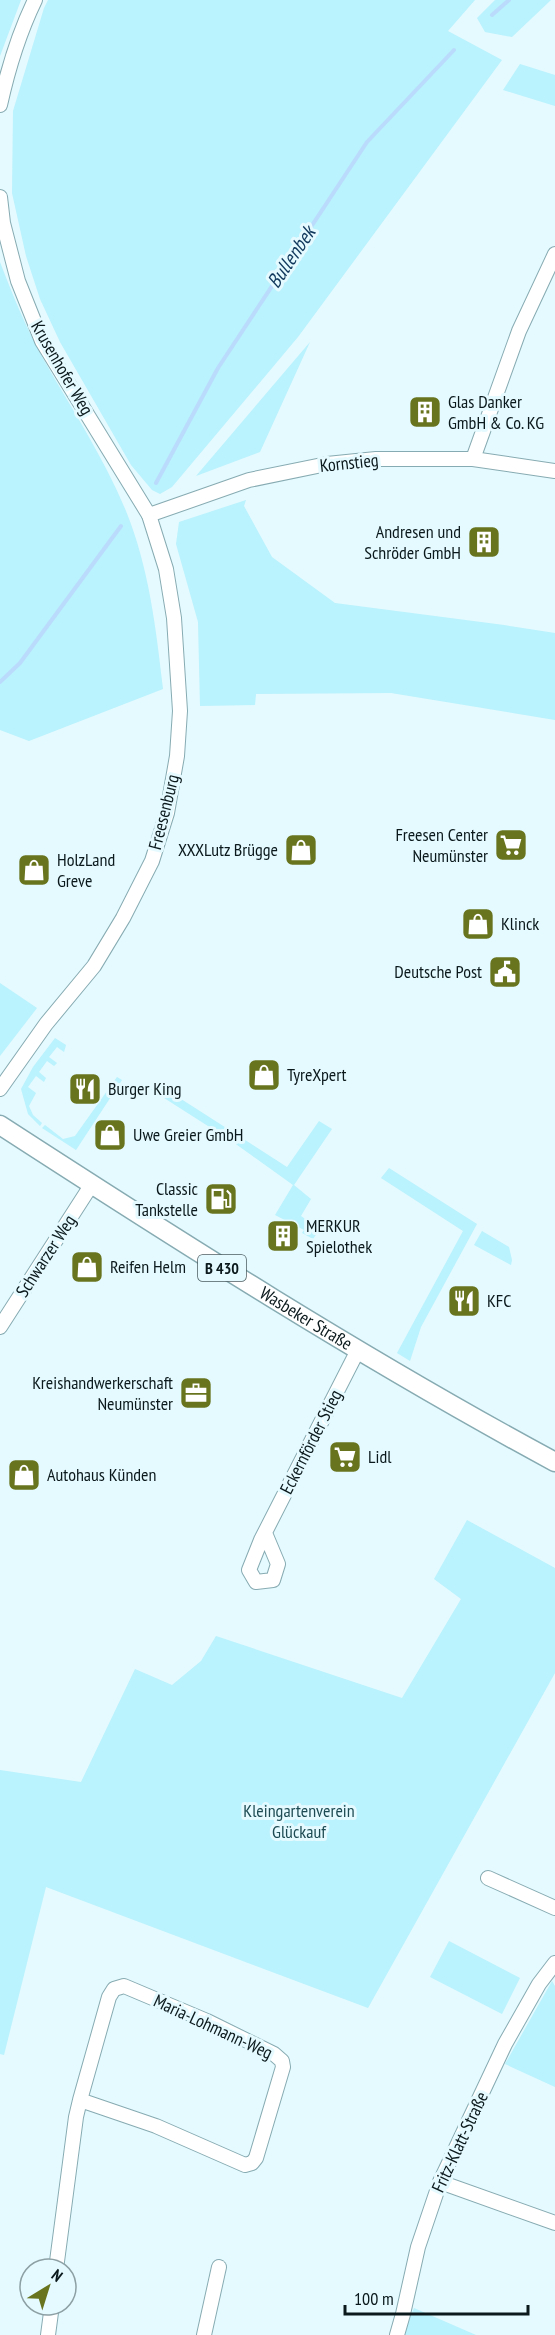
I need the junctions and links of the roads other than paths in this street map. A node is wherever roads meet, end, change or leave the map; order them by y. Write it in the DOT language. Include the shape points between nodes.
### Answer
graph roads {
  1 [pos="35,0"];
  2 [pos="0,105"];
  3 [pos="0,198"];
  4 [pos="555,254"];
  5 [pos="473,459"];
  6 [pos="555,471"];
  7 [pos="138,495"];
  8 [pos="149,515"];
  9 [pos="0,1089"];
  10 [pos="0,1125"];
  11 [pos="92,1184"];
  12 [pos="0,1327"];
  13 [pos="357,1352"];
  14 [pos="555,1462"];
  15 [pos="265,1533"];
  16 [pos="488,1878"];
  17 [pos="555,1908"];
  18 [pos="555,1963"];
  19 [pos="80,2100"];
  20 [pos="440,2182"];
  21 [pos="555,2223"];
  22 [pos="58,2257"];
  23 [pos="219,2266"];
  24 [pos="50,2317"];
  25 [pos="48,2335"];
  26 [pos="204,2335"];
  27 [pos="396,2335"];
  1 -- 2 [label="street" via="12,59"];
  3 -- 7 [label="street, Krusenhofer Weg" via="18,281 42,341"];
  4 -- 5 [label="street" via="519,332"];
  5 -- 6 [label="street, Kornstieg"];
  5 -- 8 [label="street, Kornstieg" via="376,459 327,464 249,480"];
  7 -- 8 [label="street, Freesenburg"];
  8 -- 9 [label="street, Freesenburg" via="166,569 174,618 180,711 177,756 166,813 152,861 123,918 94,966"];
  10 -- 11 [label="main road, Wasbeker Straße / B 430"];
  11 -- 12 [label="street, Schwarzer Weg"];
  11 -- 13 [label="main road, Wasbeker Straße / B 430"];
  13 -- 14 [label="main road, Wasbeker Straße / B 430"];
  13 -- 15 [label="street, Eckernförder Stieg"];
  16 -- 17 [label="street"];
  18 -- 20 [label="street, Fritz-Klatt-Straße" via="505,2044"];
  19 -- 19 [label="street, Maria-Lohmann-Weg" via="109,1997 119,1986 207,2021 282,2061 256,2158 245,2165 156,2126"];
  19 -- 22 [label="street, Maria-Lohmann-Weg"];
  20 -- 21 [label="street"];
  20 -- 27 [label="street, Fritz-Klatt-Straße" via="418,2247"];
  23 -- 26 [label="street"];
  24 -- 25 [label="street"];
}
